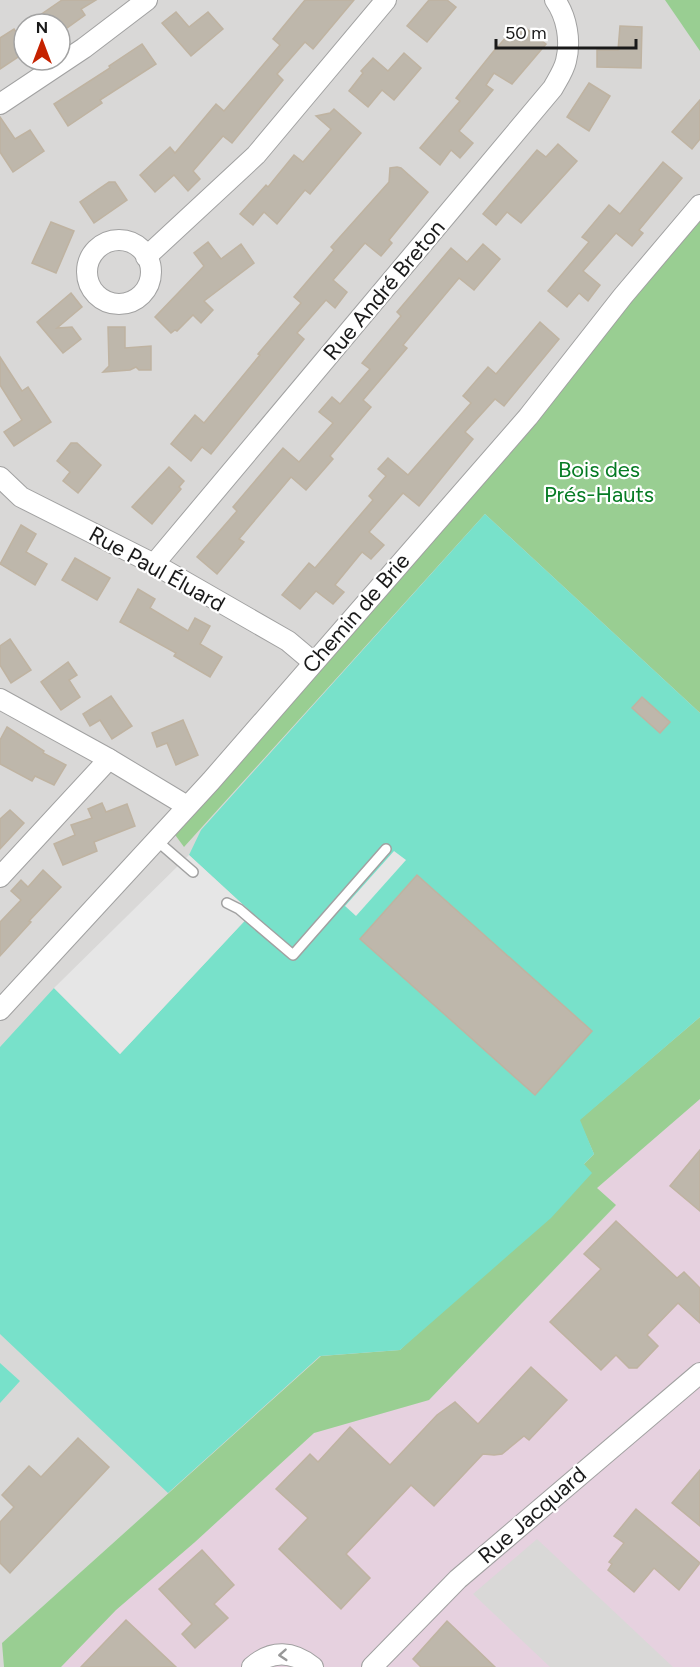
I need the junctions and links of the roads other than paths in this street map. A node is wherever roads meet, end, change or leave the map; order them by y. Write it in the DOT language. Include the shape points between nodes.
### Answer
graph roads {
  1 [pos="147,0"];
  2 [pos="386,0"];
  3 [pos="555,0"];
  4 [pos="0,104"];
  5 [pos="700,205"];
  6 [pos="146,257"];
  7 [pos="0,477"];
  8 [pos="154,564"];
  9 [pos="313,662"];
  10 [pos="0,699"];
  11 [pos="109,759"];
  12 [pos="187,806"];
  13 [pos="156,840"];
  14 [pos="386,849"];
  15 [pos="193,872"];
  16 [pos="0,877"];
  17 [pos="228,903"];
  18 [pos="0,1010"];
  19 [pos="700,1373"];
  20 [pos="252,1667"];
  21 [pos="314,1667"];
  22 [pos="372,1667"];
  1 -- 4 [label="street"];
  2 -- 6 [label="street" via="256,155"];
  3 -- 8 [label="street, Rue André Breton" via="568,33 566,62 553,88"];
  5 -- 9 [label="street, Chemin de Brie" via="528,417"];
  7 -- 8 [label="street, Rue Paul Éluard" via="21,497"];
  8 -- 9 [label="street, Rue Paul Éluard" via="288,641"];
  9 -- 12 [label="street, Chemin de Brie"];
  10 -- 11 [label="street"];
  11 -- 12 [label="street"];
  11 -- 16 [label="street"];
  12 -- 13 [label="street, Chemin de Brie"];
  13 -- 15 [label="lane"];
  13 -- 18 [label="street, Chemin de Brie"];
  14 -- 17 [label="lane" via="293,955"];
  19 -- 22 [label="street, Rue Jacquard" via="458,1579"];
  21 -- 20 [label="street, one-way" via="294,1654 266,1657"];
}
